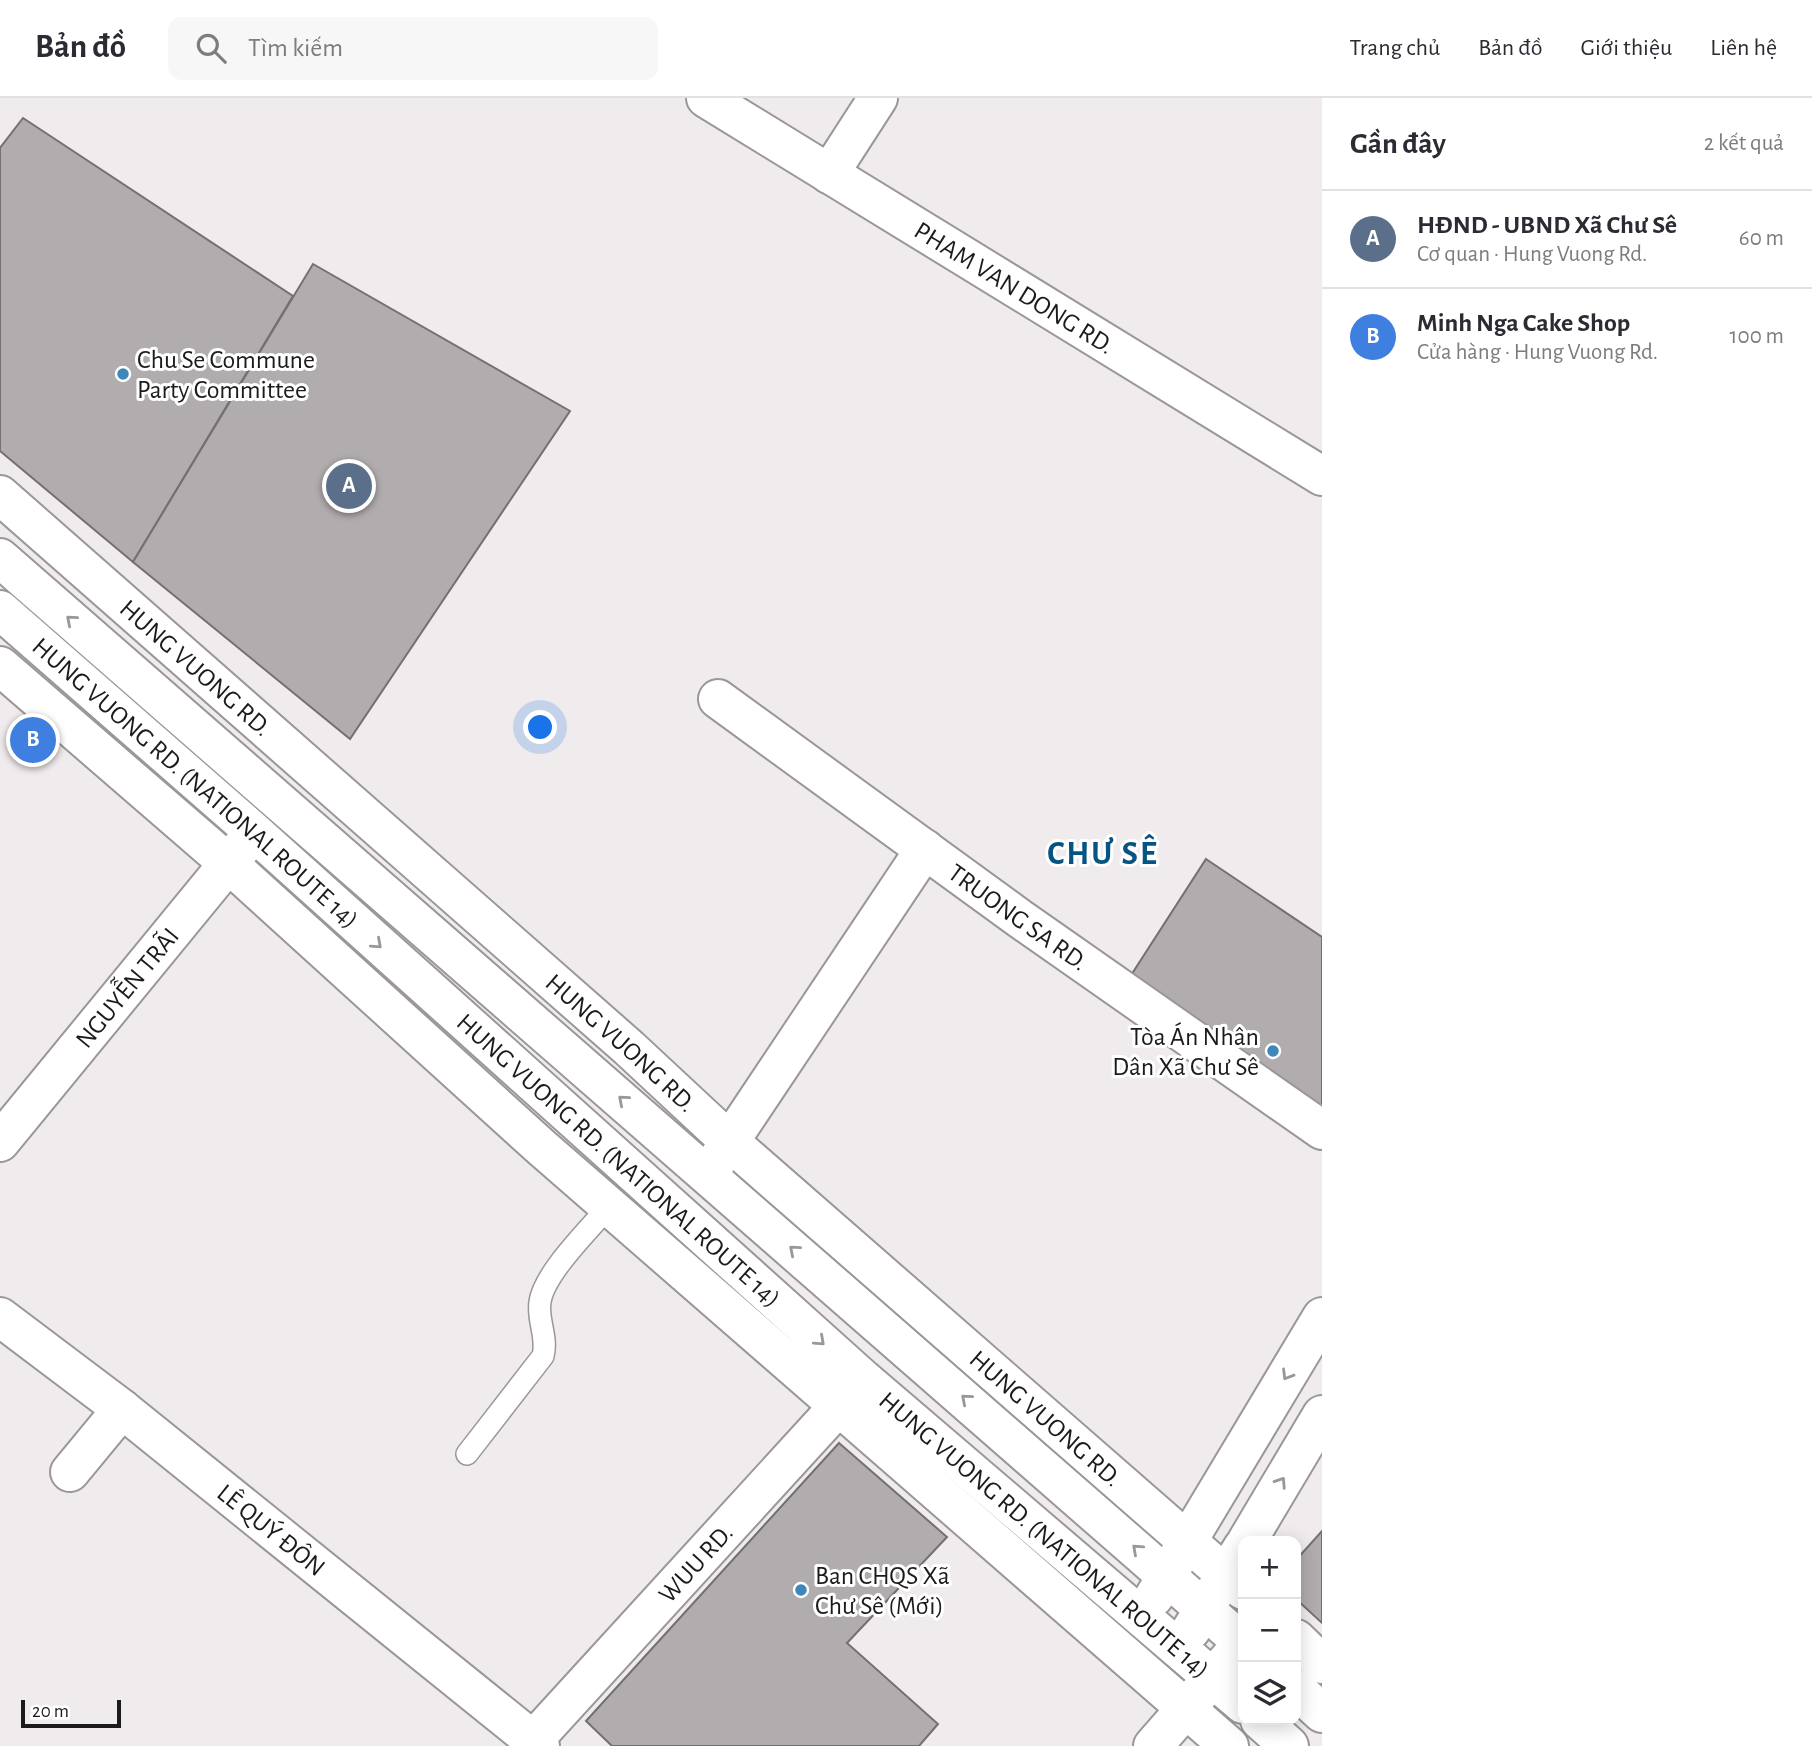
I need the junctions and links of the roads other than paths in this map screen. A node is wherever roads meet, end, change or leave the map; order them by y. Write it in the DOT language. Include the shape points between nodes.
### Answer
graph roads {
  1 [pos="706,98"];
  2 [pos="878,98"];
  3 [pos="830,174"];
  4 [pos="1322,476"];
  5 [pos="0,495"];
  6 [pos="0,558"];
  7 [pos="0,610"];
  8 [pos="0,666"];
  9 [pos="718,699"];
  10 [pos="254,832"];
  11 [pos="925,849"];
  12 [pos="228,863"];
  13 [pos="1322,1130"];
  14 [pos="0,1142"];
  15 [pos="730,1142"];
  16 [pos="708,1174"];
  17 [pos="610,1206"];
  18 [pos="0,1317"];
  19 [pos="1322,1317"];
  20 [pos="851,1392"];
  21 [pos="122,1409"];
  22 [pos="1322,1415"];
  23 [pos="467,1454"];
  24 [pos="70,1472"];
  25 [pos="1250,1536"];
  26 [pos="1188,1539"];
  27 [pos="1238,1570"];
  28 [pos="1168,1576"];
  29 [pos="1205,1608"];
  30 [pos="1142,1616"];
  31 [pos="1238,1638"];
  32 [pos="1301,1644"];
  33 [pos="1179,1649"];
  34 [pos="1238,1649"];
  35 [pos="1322,1664"];
  36 [pos="1214,1677"];
  37 [pos="1301,1694"];
  38 [pos="1238,1699"];
  39 [pos="1186,1708"];
  40 [pos="1322,1713"];
  41 [pos="1266,1725"];
  42 [pos="534,1744"];
  43 [pos="1153,1746"];
  44 [pos="1229,1746"];
  45 [pos="1289,1746"];
  1 -- 3 [label="street, PHAM VAN DONG RD."];
  2 -- 3 [label="street"];
  3 -- 4 [label="street, PHAM VAN DONG RD."];
  5 -- 15 [label="street, HUNG VUONG RD."];
  16 -- 6 [label="street, HUNG VUONG RD. (NATIONAL ROUTE 14), one-way"];
  7 -- 10 [label="street, HUNG VUONG RD. (NATIONAL ROUTE 14)"];
  8 -- 12 [label="street"];
  9 -- 11 [label="street, TRUONG SA RD."];
  10 -- 12 [label="street, NGUYỄN TRÃI"];
  10 -- 20 [label="street, HUNG VUONG RD. (NATIONAL ROUTE 14), one-way"];
  11 -- 13 [label="street, TRUONG SA RD."];
  11 -- 15 [label="street"];
  12 -- 14 [label="street, NGUYỄN TRÃI"];
  12 -- 17 [label="street"];
  15 -- 16 [label="street"];
  15 -- 26 [label="street, HUNG VUONG RD."];
  28 -- 16 [label="street, HUNG VUONG RD. (NATIONAL ROUTE 14), one-way"];
  17 -- 20 [label="street"];
  17 -- 23 [label="lane" via="546,1285 540,1303 543,1356"];
  18 -- 21 [label="street, LÊ QUÝ ĐÔN"];
  19 -- 26 [label="street, one-way"];
  20 -- 30 [label="street, HUNG VUONG RD. (NATIONAL ROUTE 14)"];
  20 -- 39 [label="street"];
  20 -- 42 [label="street, WUU RD."];
  21 -- 24 [label="street"];
  21 -- 42 [label="street, LÊ QUÝ ĐÔN"];
  25 -- 22 [label="street, one-way"];
  26 -- 27 [label="street, HUNG VUONG RD."];
  26 -- 28 [label="street"];
  27 -- 29 [label="street"];
  28 -- 29 [label="street, HUNG VUONG RD. (NATIONAL ROUTE 14)"];
  28 -- 30 [label="street"];
  29 -- 31 [label="street, HUNG VUONG RD. (NATIONAL ROUTE 14)"];
  29 -- 33 [label="street"];
  30 -- 33 [label="street, HUNG VUONG RD. (NATIONAL ROUTE 14)"];
  32 -- 35 [label="street"];
  33 -- 36 [label="street, HUNG VUONG RD. (NATIONAL ROUTE 14)"];
  34 -- 36 [label="street"];
  36 -- 38 [label="street, HUNG VUONG RD. (NATIONAL ROUTE 14)"];
  36 -- 39 [label="street"];
  37 -- 40 [label="street"];
  39 -- 43 [label="street"];
  39 -- 44 [label="street"];
  41 -- 45 [label="street"];
}
